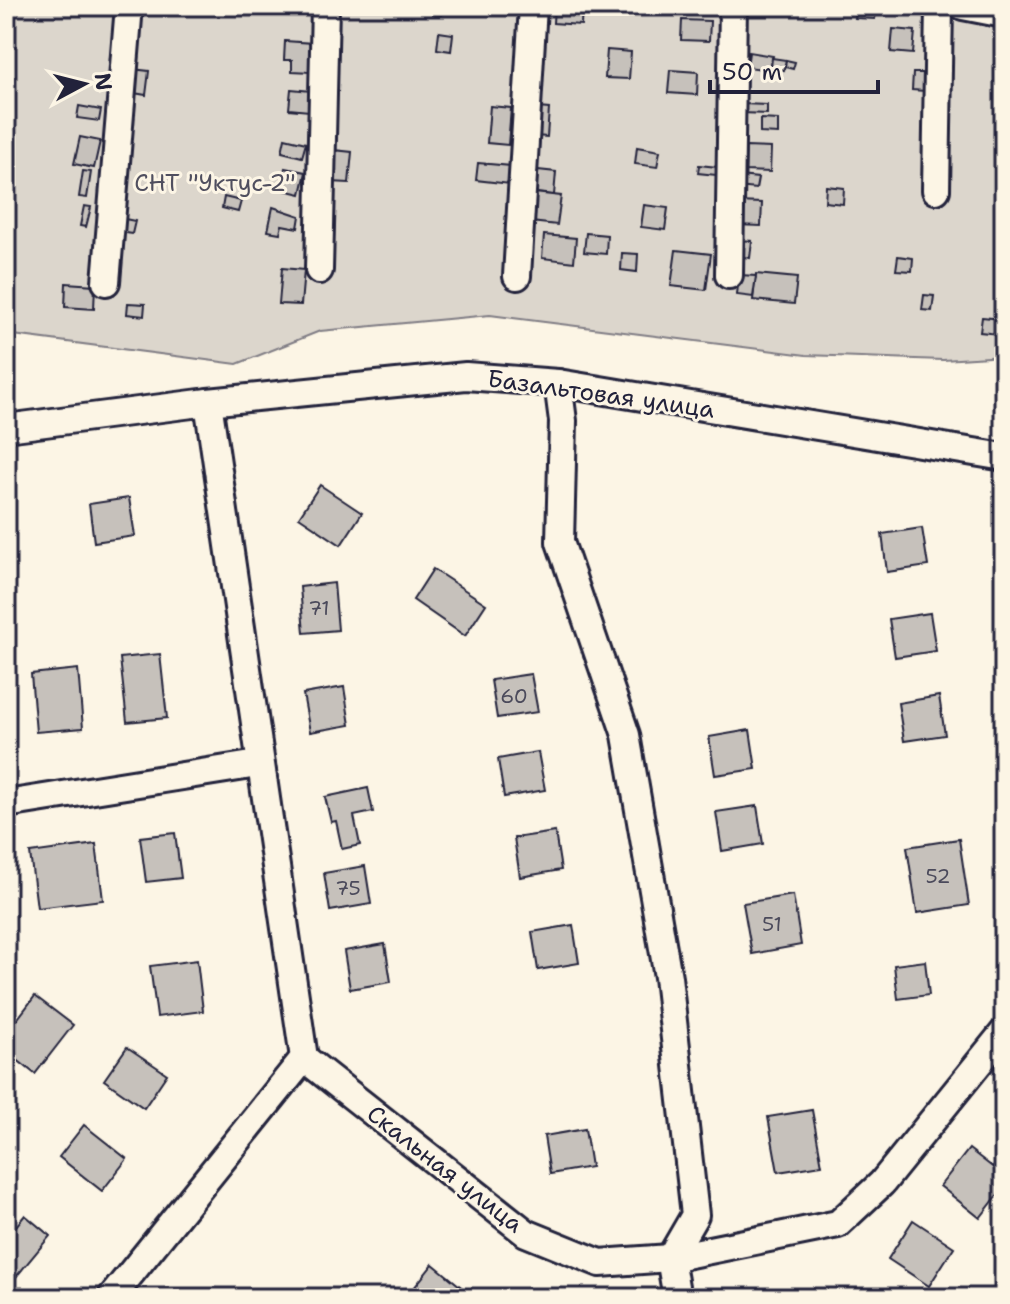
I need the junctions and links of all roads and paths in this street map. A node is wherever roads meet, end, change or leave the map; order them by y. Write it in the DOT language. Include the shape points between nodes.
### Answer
graph roads {
  1 [pos="129,6"];
  2 [pos="325,6"];
  3 [pos="533,6"];
  4 [pos="733,6"];
  5 [pos="939,6"];
  6 [pos="963,6"];
  7 [pos="1004,14"];
  8 [pos="936,190"];
  9 [pos="319,270"];
  10 [pos="729,275"];
  11 [pos="517,276"];
  12 [pos="106,282"];
  13 [pos="558,383"];
  14 [pos="208,402"];
  15 [pos="6,428"];
  16 [pos="1004,457"];
  17 [pos="258,764"];
  18 [pos="6,804"];
  19 [pos="1004,1032"];
  20 [pos="304,1058"];
  21 [pos="670,1258"];
  22 [pos="111,1298"];
  23 [pos="677,1298"];
  1 -- 12 [label="street"];
  2 -- 9 [label="street"];
  3 -- 11 [label="street"];
  4 -- 10 [label="street"];
  5 -- 8 [label="street"];
  6 -- 7 [label="street"];
  13 -- 14 [label="street, Базальтовая улица" via="466,376"];
  13 -- 16 [label="street, Базальтовая улица"];
  13 -- 21 [label="street" via="563,421 560,542 626,735 668,977 695,1215"];
  14 -- 15 [label="street, Базальтовая улица"];
  14 -- 17 [label="street"];
  17 -- 18 [label="street"];
  17 -- 20 [label="street"];
  19 -- 21 [label="street, Скальная улица" via="882,1183 838,1224"];
  20 -- 21 [label="street, Скальная улица" via="526,1233 600,1263"];
  20 -- 22 [label="street"];
  21 -- 23 [label="street"];
}
